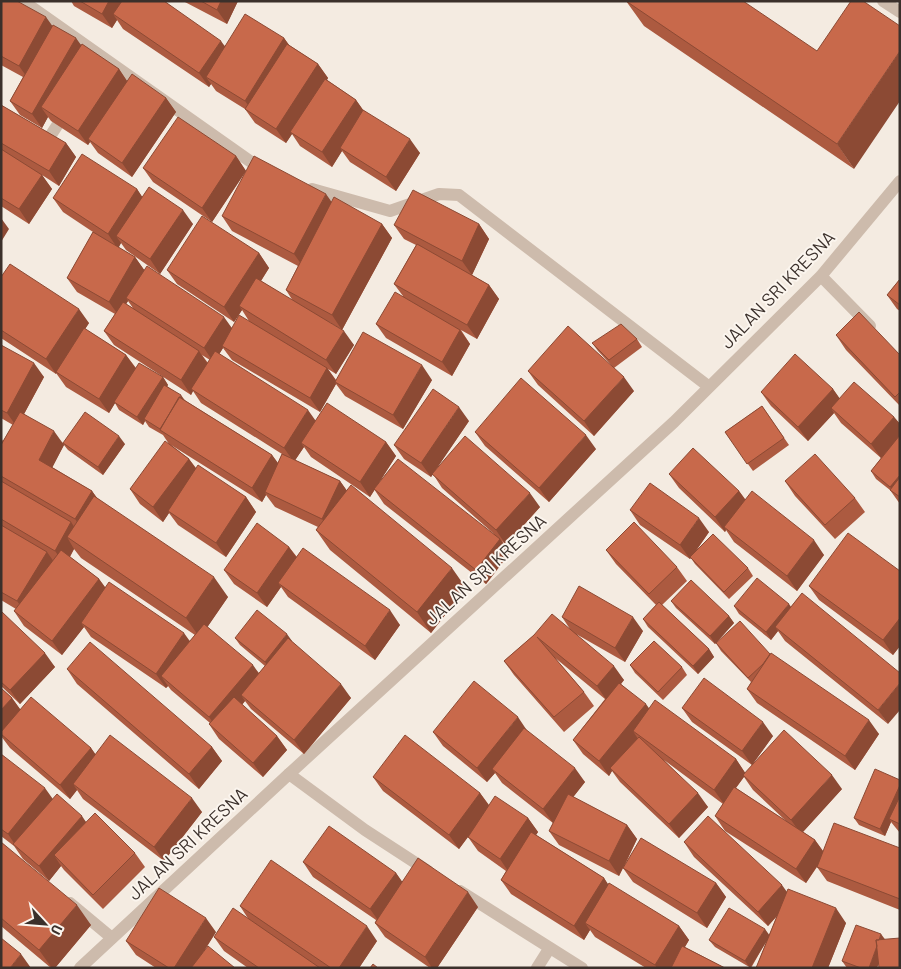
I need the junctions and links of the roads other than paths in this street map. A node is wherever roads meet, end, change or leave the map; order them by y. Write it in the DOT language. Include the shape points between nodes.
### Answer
graph roads {
  1 [pos="23,1"];
  2 [pos="883,1"];
  3 [pos="900,12"];
  4 [pos="71,105"];
  5 [pos="33,161"];
  6 [pos="280,175"];
  7 [pos="900,181"];
  8 [pos="298,183"];
  9 [pos="821,276"];
  10 [pos="880,336"];
  11 [pos="708,386"];
  12 [pos="289,774"];
  13 [pos="63,897"];
  14 [pos="112,938"];
  15 [pos="550,949"];
  16 [pos="80,968"];
  17 [pos="537,968"];
  18 [pos="582,968"];
  1 -- 6 [label="street" via="100,62 254,164"];
  2 -- 3 [label="street"];
  4 -- 5 [label="street"];
  7 -- 9 [label="street, JALAN SRI KRESNA"];
  8 -- 11 [label="street" via="324,194 390,212 439,194 459,195"];
  9 -- 10 [label="street"];
  9 -- 11 [label="street, JALAN SRI KRESNA"];
  11 -- 12 [label="street, JALAN SRI KRESNA" via="674,422"];
  12 -- 14 [label="street, JALAN SRI KRESNA"];
  12 -- 15 [label="street" via="365,830"];
  13 -- 14 [label="street"];
  14 -- 16 [label="street, JALAN SRI KRESNA"];
  15 -- 17 [label="street"];
  15 -- 18 [label="street"];
}
